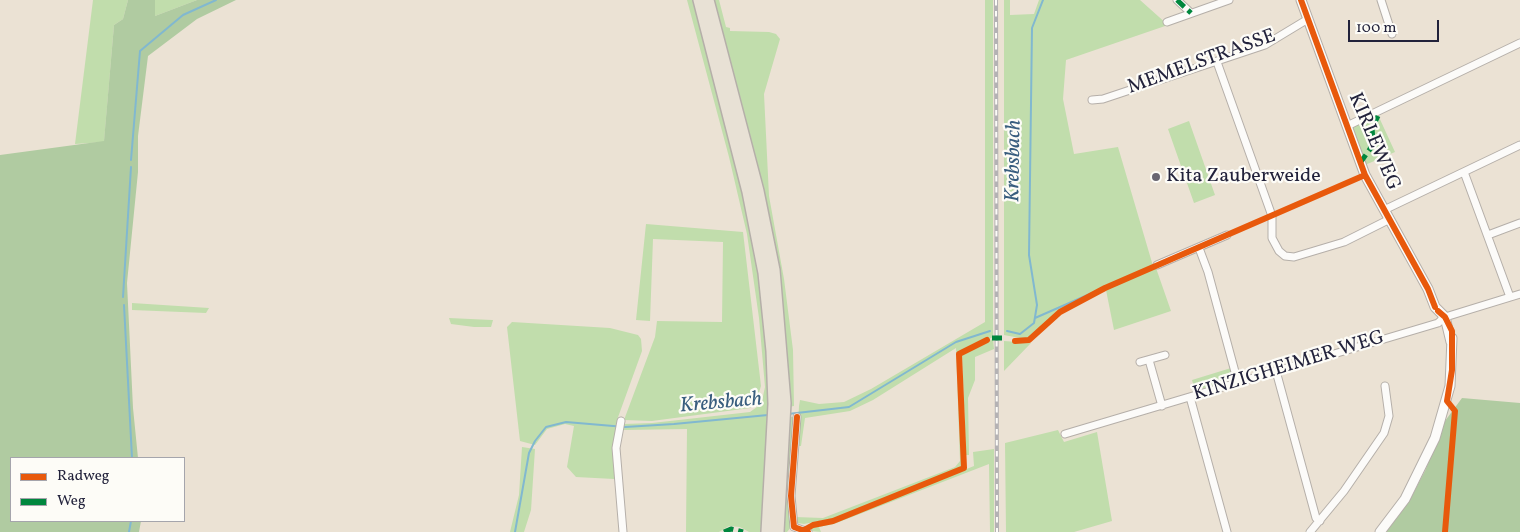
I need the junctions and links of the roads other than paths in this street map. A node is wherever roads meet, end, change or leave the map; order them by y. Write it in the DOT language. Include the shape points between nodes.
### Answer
graph roads {
  1 [pos="699,0"];
  2 [pos="708,0"];
  3 [pos="1176,0"];
  4 [pos="1229,0"];
  5 [pos="1302,0"];
  6 [pos="1381,0"];
  7 [pos="1191,13"];
  8 [pos="1308,19"];
  9 [pos="1167,22"];
  10 [pos="1392,34"];
  11 [pos="1520,43"];
  12 [pos="1217,62"];
  13 [pos="1092,100"];
  14 [pos="1347,126"];
  15 [pos="1520,146"];
  16 [pos="1464,172"];
  17 [pos="1384,210"];
  18 [pos="1390,219"];
  19 [pos="1520,223"];
  20 [pos="1227,235"];
  21 [pos="1488,235"];
  22 [pos="1199,248"];
  23 [pos="1157,265"];
  24 [pos="1520,294"];
  25 [pos="1510,297"];
  26 [pos="1445,317"];
  27 [pos="1164,355"];
  28 [pos="1149,360"];
  29 [pos="1140,362"];
  30 [pos="1276,371"];
  31 [pos="1238,383"];
  32 [pos="1385,386"];
  33 [pos="1190,398"];
  34 [pos="780,404"];
  35 [pos="1162,406"];
  36 [pos="797,417"];
  37 [pos="620,421"];
  38 [pos="779,424"];
  39 [pos="1065,434"];
  40 [pos="1320,521"];
  41 [pos="791,530"];
  42 [pos="624,532"];
  43 [pos="767,532"];
  44 [pos="778,532"];
  45 [pos="808,532"];
  46 [pos="1227,532"];
  47 [pos="1310,532"];
  48 [pos="1380,532"];
  1 -- 34 [label="highway" via="758,237"];
  2 -- 34 [label="highway" via="766,228 778,301"];
  3 -- 7 [label="street"];
  4 -- 7 [label="street"];
  5 -- 8 [label="street, KIRLEWEG"];
  6 -- 10 [label="street"];
  7 -- 9 [label="street"];
  8 -- 12 [label="street, MEMELSTRASSE" via="1265,45"];
  8 -- 14 [label="street, KIRLEWEG"];
  11 -- 14 [label="street"];
  12 -- 13 [label="street, MEMELSTRASSE"];
  12 -- 18 [label="street" via="1272,216 1272,238 1279,251 1294,257 1344,242"];
  14 -- 17 [label="street, KIRLEWEG" via="1365,175"];
  15 -- 16 [label="street"];
  16 -- 17 [label="street"];
  16 -- 21 [label="street"];
  17 -- 18 [label="street, KIRLEWEG"];
  18 -- 26 [label="street, KIRLEWEG" via="1435,307"];
  19 -- 21 [label="street"];
  20 -- 22 [label="street"];
  21 -- 25 [label="street"];
  22 -- 23 [label="street"];
  22 -- 31 [label="street"];
  24 -- 25 [label="street, KINZIGHEIMER WEG"];
  25 -- 26 [label="street, KINZIGHEIMER WEG"];
  26 -- 30 [label="street, KINZIGHEIMER WEG"];
  26 -- 48 [label="street, KIRLEWEG" via="1452,331 1450,386 1435,438 1405,499"];
  27 -- 28 [label="street"];
  28 -- 29 [label="street"];
  28 -- 35 [label="street"];
  30 -- 31 [label="street, KINZIGHEIMER WEG"];
  30 -- 40 [label="street" via="1316,518"];
  31 -- 33 [label="street, KINZIGHEIMER WEG"];
  32 -- 40 [label="street" via="1389,416 1384,433"];
  33 -- 35 [label="street, KINZIGHEIMER WEG"];
  33 -- 46 [label="street"];
  34 -- 38 [label="highway"];
  35 -- 39 [label="street, KINZIGHEIMER WEG"];
  36 -- 41 [label="street"];
  37 -- 42 [label="street" via="616,448"];
  38 -- 43 [label="highway"];
  38 -- 44 [label="highway"];
  40 -- 47 [label="street"];
  41 -- 45 [label="street"];
}
